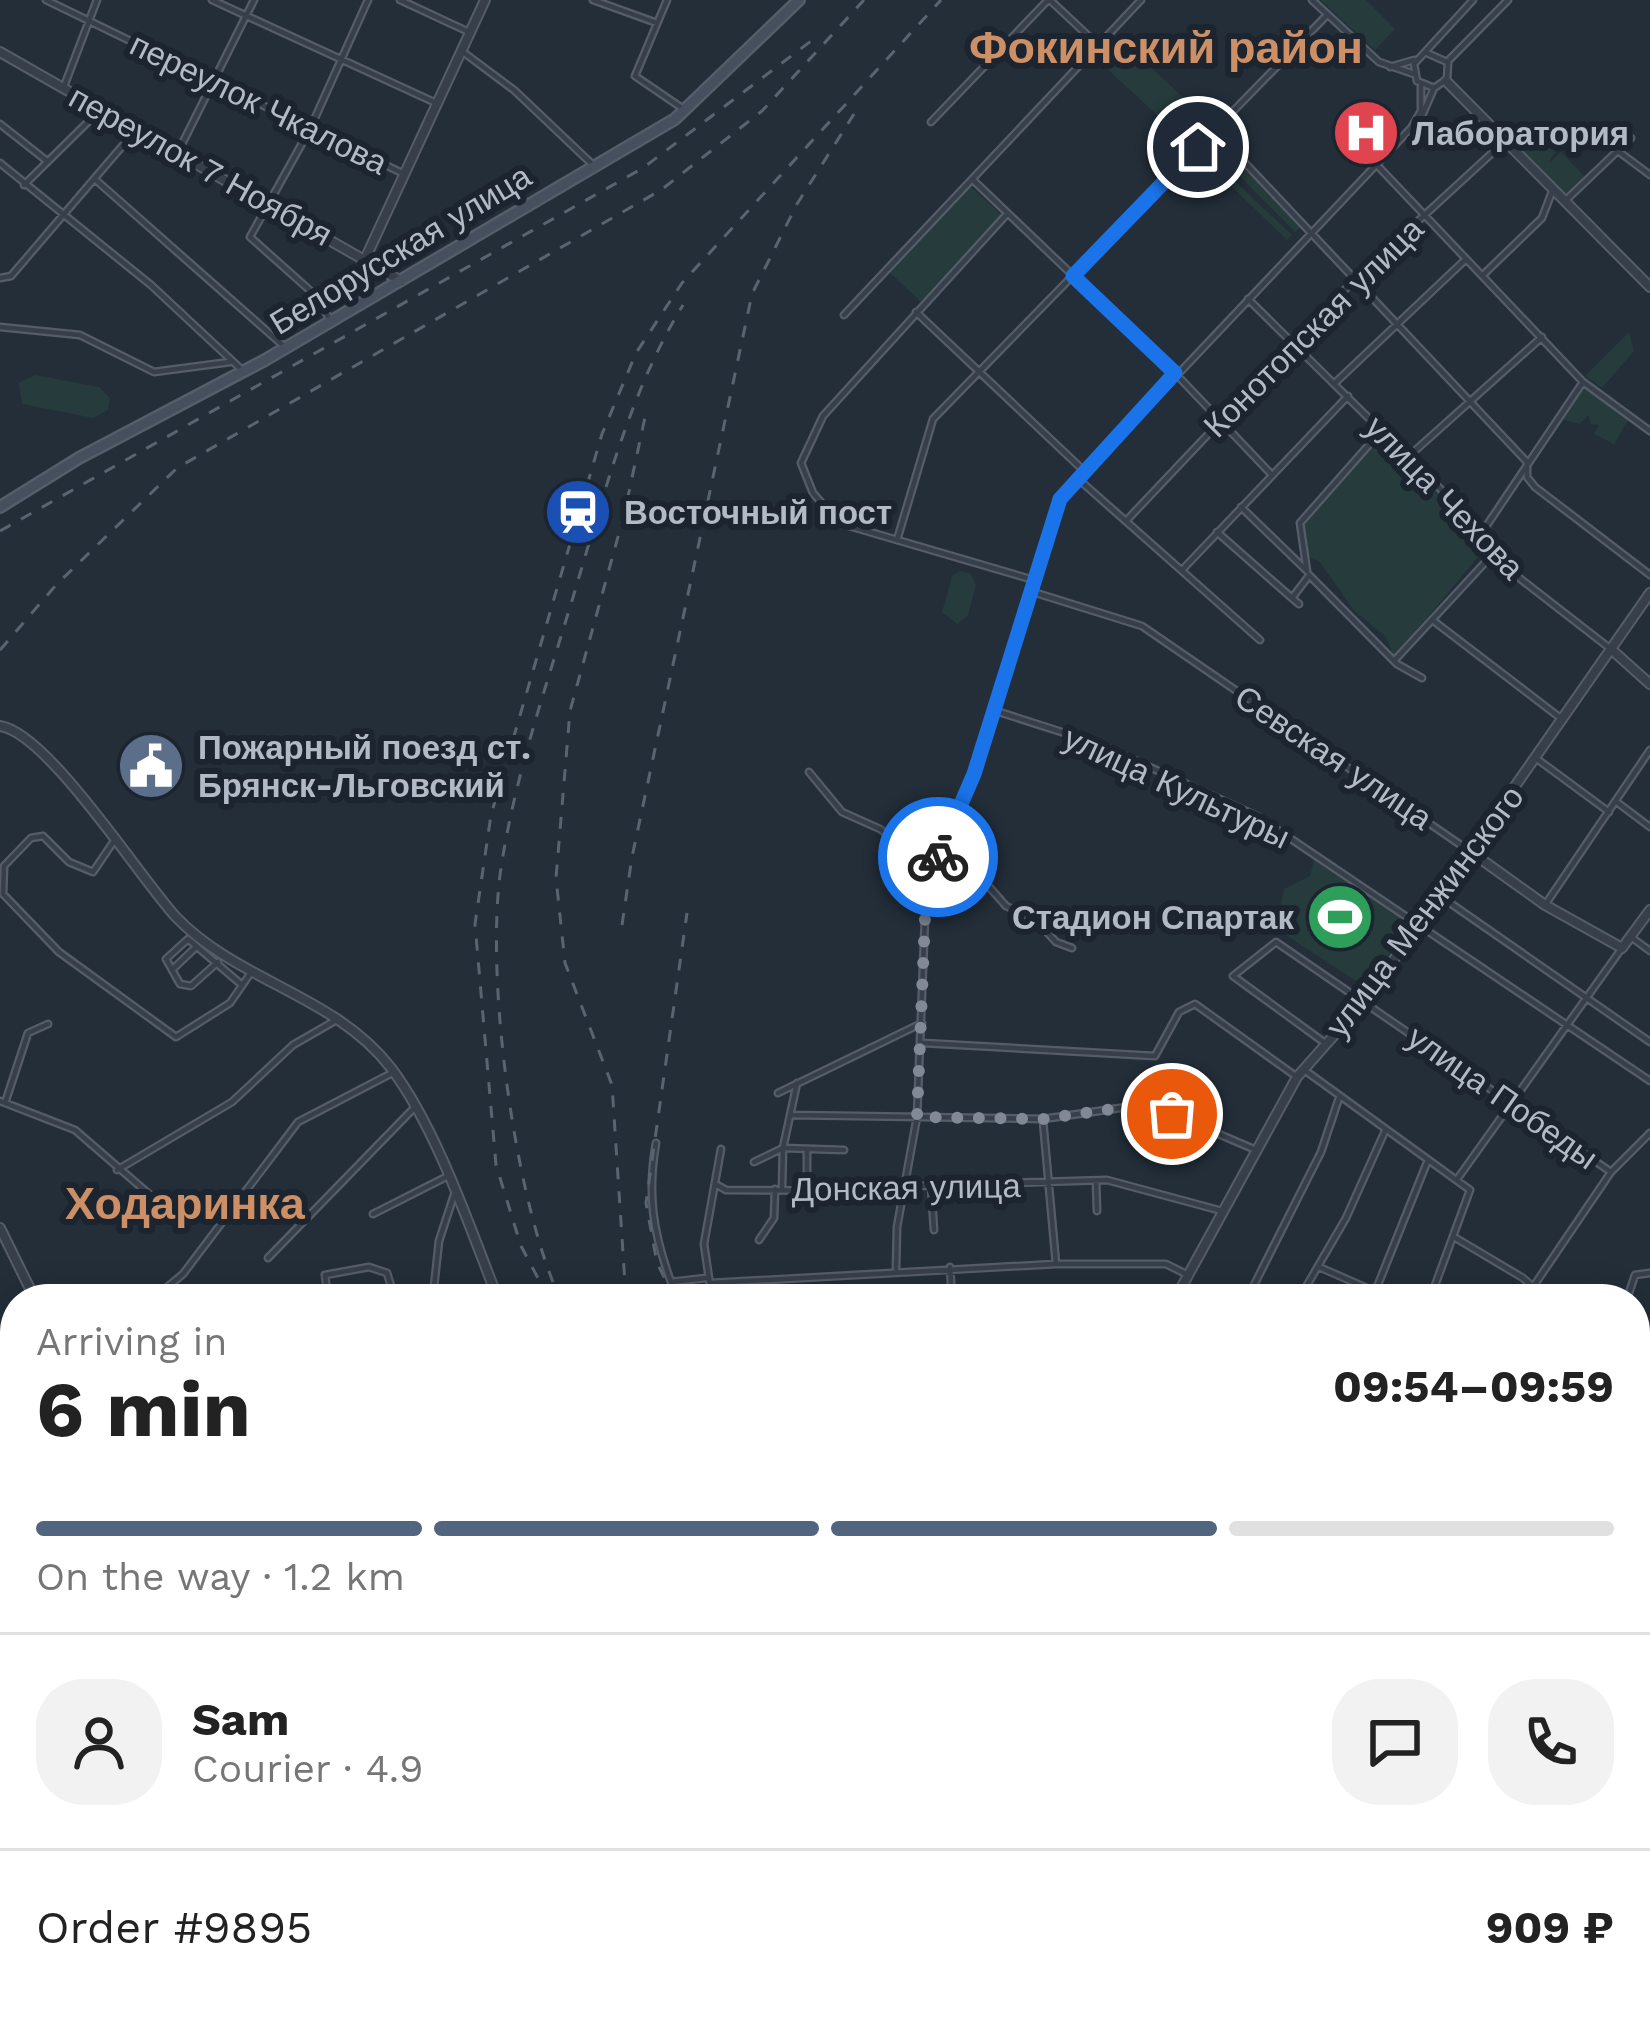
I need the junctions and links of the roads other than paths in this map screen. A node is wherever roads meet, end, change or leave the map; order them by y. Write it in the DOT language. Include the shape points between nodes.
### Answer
graph roads {
  1 [pos="46,0"];
  2 [pos="97,0"];
  3 [pos="212,0"];
  4 [pos="254,0"];
  5 [pos="368,0"];
  6 [pos="400,0"];
  7 [pos="485,0"];
  8 [pos="593,0"];
  9 [pos="667,0"];
  10 [pos="799,0"];
  11 [pos="1049,0"];
  12 [pos="1141,0"];
  13 [pos="1312,0"];
  14 [pos="1474,0"];
  15 [pos="1508,0"];
  16 [pos="245,14"];
  17 [pos="1327,15"];
  18 [pos="88,19"];
  19 [pos="657,23"];
  20 [pos="471,33"];
  21 [pos="1098,45"];
  22 [pos="0,52"];
  23 [pos="463,52"];
  24 [pos="1426,53"];
  25 [pos="342,59"];
  26 [pos="1417,59"];
  27 [pos="1447,62"];
  28 [pos="1390,67"];
  29 [pos="1414,74"];
  30 [pos="211,81"];
  31 [pos="1446,81"];
  32 [pos="1421,86"];
  33 [pos="63,88"];
  34 [pos="1434,88"];
  35 [pos="438,104"];
  36 [pos="100,110"];
  37 [pos="686,112"];
  38 [pos="1419,119"];
  39 [pos="931,122"];
  40 [pos="0,124"];
  41 [pos="310,129"];
  42 [pos="136,130"];
  43 [pos="1214,130"];
  44 [pos="1631,138"];
  45 [pos="1505,141"];
  46 [pos="1618,151"];
  47 [pos="177,154"];
  48 [pos="47,161"];
  49 [pos="0,163"];
  50 [pos="1376,164"];
  51 [pos="593,165"];
  52 [pos="1650,175"];
  53 [pos="407,176"];
  54 [pos="973,180"];
  55 [pos="98,181"];
  56 [pos="24,185"];
  57 [pos="1553,189"];
  58 [pos="1564,202"];
  59 [pos="270,205"];
  60 [pos="1007,214"];
  61 [pos="1424,214"];
  62 [pos="65,217"];
  63 [pos="1311,233"];
  64 [pos="366,256"];
  65 [pos="1466,259"];
  66 [pos="1073,276"];
  67 [pos="1483,276"];
  68 [pos="0,278"];
  69 [pos="1355,279"];
  70 [pos="401,280"];
  71 [pos="1650,286"];
  72 [pos="1248,299"];
  73 [pos="916,313"];
  74 [pos="844,315"];
  75 [pos="331,321"];
  76 [pos="1399,324"];
  77 [pos="0,327"];
  78 [pos="1542,337"];
  79 [pos="1294,344"];
  80 [pos="286,348"];
  81 [pos="232,361"];
  82 [pos="244,371"];
  83 [pos="980,372"];
  84 [pos="1175,373"];
  85 [pos="1583,382"];
  86 [pos="1335,383"];
  87 [pos="1348,396"];
  88 [pos="1469,403"];
  89 [pos="1220,420"];
  90 [pos="1382,430"];
  91 [pos="1650,431"];
  92 [pos="1408,457"];
  93 [pos="1527,462"];
  94 [pos="1083,469"];
  95 [pos="1272,475"];
  96 [pos="1076,477"];
  97 [pos="1241,507"];
  98 [pos="0,508"];
  99 [pos="1127,520"];
  100 [pos="1483,531"];
  101 [pos="1217,532"];
  102 [pos="896,540"];
  103 [pos="1492,556"];
  104 [pos="1181,570"];
  105 [pos="1308,573"];
  106 [pos="1650,575"];
  107 [pos="1037,581"];
  108 [pos="1033,592"];
  109 [pos="1650,593"];
  110 [pos="1292,598"];
  111 [pos="1299,604"];
  112 [pos="1435,622"];
  113 [pos="1260,640"];
  114 [pos="1612,650"];
  115 [pos="1394,661"];
  116 [pos="1422,678"];
  117 [pos="1650,684"];
  118 [pos="994,711"];
  119 [pos="1563,721"];
  120 [pos="4,726"];
  121 [pos="1650,750"];
  122 [pos="1538,759"];
  123 [pos="809,772"];
  124 [pos="1618,803"];
  125 [pos="1609,812"];
  126 [pos="1650,827"];
  127 [pos="116,838"];
  128 [pos="946,838"];
  129 [pos="1471,852"];
  130 [pos="933,869"];
  131 [pos="1440,896"];
  132 [pos="1545,904"];
  133 [pos="1650,910"];
  134 [pos="1421,923"];
  135 [pos="1631,938"];
  136 [pos="198,945"];
  137 [pos="1072,948"];
  138 [pos="1622,948"];
  139 [pos="1650,951"];
  140 [pos="218,962"];
  141 [pos="174,968"];
  142 [pos="253,969"];
  143 [pos="242,985"];
  144 [pos="1588,998"];
  145 [pos="1364,1002"];
  146 [pos="339,1018"];
  147 [pos="922,1023"];
  148 [pos="1569,1023"];
  149 [pos="48,1024"];
  150 [pos="1650,1042"];
  151 [pos="921,1043"];
  152 [pos="1325,1043"];
  153 [pos="394,1072"];
  154 [pos="1300,1073"];
  155 [pos="1650,1081"];
  156 [pos="796,1083"];
  157 [pos="778,1093"];
  158 [pos="1339,1097"];
  159 [pos="3,1101"];
  160 [pos="1512,1104"];
  161 [pos="414,1108"];
  162 [pos="790,1115"];
  163 [pos="917,1117"];
  164 [pos="1043,1119"];
  165 [pos="1385,1131"];
  166 [pos="1650,1133"];
  167 [pos="656,1144"];
  168 [pos="783,1148"];
  169 [pos="721,1149"];
  170 [pos="808,1149"];
  171 [pos="844,1150"];
  172 [pos="1256,1150"];
  173 [pos="1428,1160"];
  174 [pos="754,1162"];
  175 [pos="117,1170"];
  176 [pos="1611,1172"];
  177 [pos="446,1177"];
  178 [pos="1458,1180"];
  179 [pos="1096,1181"];
  180 [pos="717,1185"];
  181 [pos="1048,1185"];
  182 [pos="931,1186"];
  183 [pos="778,1188"];
  184 [pos="807,1188"];
  185 [pos="905,1191"];
  186 [pos="149,1193"];
  187 [pos="454,1195"];
  188 [pos="1097,1211"];
  189 [pos="1222,1211"];
  190 [pos="373,1214"];
  191 [pos="0,1228"];
  192 [pos="934,1230"];
  193 [pos="1454,1237"];
  194 [pos="759,1240"];
  195 [pos="268,1258"];
  196 [pos="1056,1264"];
  197 [pos="950,1267"];
  198 [pos="1319,1267"];
  199 [pos="896,1269"];
  200 [pos="1188,1274"];
  201 [pos="708,1280"];
  202 [pos="28,1284"];
  203 [pos="171,1284"];
  204 [pos="327,1284"];
  205 [pos="390,1284"];
  206 [pos="434,1284"];
  207 [pos="492,1284"];
  208 [pos="709,1284"];
  209 [pos="951,1284"];
  210 [pos="1183,1284"];
  211 [pos="1255,1284"];
  212 [pos="1308,1284"];
  213 [pos="1357,1284"];
  214 [pos="1378,1284"];
  215 [pos="1436,1284"];
  216 [pos="1528,1284"];
  217 [pos="1535,1284"];
  1 -- 18 [label="street, переулок Чкалова"];
  2 -- 18 [label="street"];
  3 -- 16 [label="street"];
  4 -- 16 [label="street"];
  5 -- 25 [label="street"];
  6 -- 20 [label="street"];
  7 -- 20 [label="street"];
  8 -- 19 [label="street"];
  9 -- 19 [label="street"];
  10 -- 37 [label="main road, Белорусская улица"];
  11 -- 21 [label="street"];
  11 -- 39 [label="street"];
  12 -- 21 [label="street"];
  13 -- 17 [label="street"];
  14 -- 24 [label="street"];
  15 -- 27 [label="street"];
  16 -- 25 [label="street"];
  16 -- 30 [label="street"];
  17 -- 28 [label="street"];
  17 -- 43 [label="street"];
  18 -- 30 [label="street, переулок Чкалова"];
  18 -- 33 [label="street"];
  19 -- 37 [label="street" via="635,76"];
  20 -- 23 [label="street"];
  21 -- 54 [label="street"];
  22 -- 33 [label="street, переулок 7 Ноября"];
  23 -- 35 [label="street"];
  23 -- 51 [label="street"];
  24 -- 26 [label="street"];
  24 -- 27 [label="street"];
  25 -- 35 [label="street"];
  25 -- 41 [label="street"];
  26 -- 28 [label="street"];
  26 -- 29 [label="street"];
  27 -- 31 [label="street"];
  28 -- 29 [label="street"];
  29 -- 32 [label="street"];
  30 -- 41 [label="street, переулок Чкалова"];
  30 -- 47 [label="street"];
  31 -- 34 [label="street"];
  31 -- 45 [label="street"];
  32 -- 34 [label="street"];
  32 -- 38 [label="street"];
  33 -- 36 [label="street, переулок 7 Ноября"];
  34 -- 38 [label="street"];
  35 -- 53 [label="street"];
  36 -- 42 [label="street, переулок 7 Ноября"];
  36 -- 48 [label="street"];
  37 -- 51 [label="main road, Белорусская улица"];
  38 -- 50 [label="street"];
  40 -- 48 [label="street"];
  41 -- 53 [label="street, переулок Чкалова"];
  41 -- 59 [label="street"];
  42 -- 47 [label="street, переулок 7 Ноября"];
  42 -- 55 [label="street"];
  43 -- 63 [label="street"];
  43 -- 66 [label="street"];
  44 -- 46 [label="street"];
  45 -- 57 [label="street"];
  45 -- 61 [label="street, Конотопская улица"];
  46 -- 52 [label="street"];
  46 -- 58 [label="street"];
  47 -- 59 [label="street, переулок 7 Ноября"];
  48 -- 56 [label="street"];
  49 -- 56 [label="street"];
  50 -- 61 [label="street"];
  50 -- 63 [label="street"];
  51 -- 70 [label="main road, Белорусская улица"];
  53 -- 64 [label="street"];
  54 -- 60 [label="street"];
  54 -- 74 [label="street"];
  55 -- 62 [label="street"];
  55 -- 80 [label="street"];
  56 -- 62 [label="street"];
  57 -- 58 [label="street"];
  57 -- 67 [label="street" via="1542,218"];
  58 -- 71 [label="street"];
  59 -- 64 [label="street, переулок 7 Ноября"];
  59 -- 75 [label="street" via="250,239 314,294"];
  60 -- 66 [label="street"];
  60 -- 73 [label="street"];
  61 -- 65 [label="street"];
  61 -- 69 [label="street, Конотопская улица"];
  62 -- 68 [label="street" via="11,276"];
  62 -- 81 [label="street"];
  63 -- 69 [label="street"];
  63 -- 72 [label="street"];
  64 -- 70 [label="street, переулок 7 Ноября"];
  65 -- 67 [label="street"];
  65 -- 76 [label="street"];
  66 -- 83 [label="street"];
  66 -- 84 [label="street"];
  67 -- 78 [label="street"];
  69 -- 76 [label="street"];
  69 -- 79 [label="street, Конотопская улица"];
  70 -- 75 [label="main road, Белорусская улица"];
  72 -- 79 [label="street, улица Чехова"];
  72 -- 84 [label="street"];
  73 -- 83 [label="street"];
  73 -- 102 [label="street" via="823,416 803,452 803,472 838,523"];
  75 -- 80 [label="main road, Белорусская улица"];
  76 -- 86 [label="street"];
  76 -- 88 [label="street"];
  77 -- 81 [label="street" via="80,335 154,372"];
  78 -- 85 [label="street"];
  78 -- 88 [label="street"];
  79 -- 86 [label="street, улица Чехова"];
  79 -- 89 [label="street, Конотопская улица"];
  80 -- 82 [label="main road, Белорусская улица"];
  81 -- 82 [label="street"];
  82 -- 98 [label="main road, Белорусская улица"];
  83 -- 94 [label="street"];
  83 -- 102 [label="street" via="929,426"];
  84 -- 89 [label="street"];
  84 -- 94 [label="street"];
  85 -- 91 [label="street"];
  85 -- 93 [label="street"];
  86 -- 87 [label="street, улица Чехова"];
  87 -- 90 [label="street, улица Чехова"];
  87 -- 95 [label="street"];
  88 -- 92 [label="street"];
  88 -- 93 [label="street"];
  89 -- 95 [label="street"];
  89 -- 99 [label="street, Конотопская улица"];
  90 -- 92 [label="street, улица Чехова"];
  90 -- 105 [label="street" via="1300,523"];
  92 -- 100 [label="street, улица Чехова"];
  93 -- 100 [label="street"];
  93 -- 106 [label="street" via="1534,487"];
  94 -- 96 [label="street"];
  95 -- 97 [label="street"];
  96 -- 99 [label="street, Севская улица"];
  96 -- 107 [label="street" via="1060,499"];
  97 -- 101 [label="street"];
  97 -- 105 [label="street"];
  99 -- 104 [label="street, Севская улица"];
  100 -- 103 [label="street, улица Чехова"];
  101 -- 104 [label="street"];
  101 -- 110 [label="street"];
  102 -- 107 [label="street"];
  103 -- 112 [label="street"];
  103 -- 114 [label="street, улица Чехова"];
  104 -- 113 [label="street, Севская улица"];
  105 -- 110 [label="street"];
  105 -- 115 [label="street"];
  107 -- 108 [label="street"];
  108 -- 118 [label="street"];
  108 -- 129 [label="street, Севская улица" via="1142,626"];
  109 -- 114 [label="street, улица Менжинского"];
  110 -- 111 [label="street"];
  112 -- 115 [label="street"];
  112 -- 119 [label="street"];
  114 -- 117 [label="street, улица Чехова"];
  114 -- 119 [label="street, улица Менжинского"];
  115 -- 116 [label="street"];
  118 -- 128 [label="street"];
  118 -- 134 [label="street, улица Культуры" via="1099,744 1257,816"];
  119 -- 122 [label="street, улица Менжинского"];
  120 -- 127 [label="street"];
  121 -- 124 [label="street"];
  122 -- 125 [label="street"];
  122 -- 129 [label="street, улица Менжинского"];
  123 -- 130 [label="street" via="842,812"];
  124 -- 125 [label="street"];
  124 -- 126 [label="street"];
  125 -- 132 [label="street"];
  127 -- 142 [label="street" via="180,921"];
  127 -- 143 [label="street" via="92,872 44,836 31,838 4,866 3,894 59,952 176,1037 230,1003"];
  128 -- 130 [label="street"];
  128 -- 137 [label="street" via="1006,906"];
  129 -- 131 [label="street, улица Менжинского"];
  129 -- 132 [label="street, Севская улица"];
  130 -- 147 [label="street"];
  131 -- 134 [label="street, улица Менжинского"];
  131 -- 144 [label="street"];
  132 -- 138 [label="street, Севская улица"];
  133 -- 135 [label="street"];
  134 -- 145 [label="street, улица Менжинского"];
  134 -- 148 [label="street, улица Культуры"];
  135 -- 138 [label="street"];
  135 -- 139 [label="street"];
  136 -- 140 [label="street"];
  136 -- 141 [label="street"];
  136 -- 141 [label="street" via="188,939 166,959"];
  138 -- 144 [label="street"];
  140 -- 141 [label="street" via="191,986 170,974"];
  140 -- 143 [label="street"];
  142 -- 143 [label="street"];
  142 -- 146 [label="street"];
  144 -- 148 [label="street"];
  144 -- 150 [label="street"];
  145 -- 152 [label="street, улица Менжинского"];
  145 -- 152 [label="street, улица Победы" via="1276,942 1233,976"];
  145 -- 160 [label="street, улица Победы"];
  146 -- 153 [label="street"];
  146 -- 175 [label="street" via="293,1045 232,1102"];
  147 -- 151 [label="street"];
  147 -- 156 [label="street"];
  148 -- 155 [label="street, улица Культуры"];
  148 -- 160 [label="street"];
  149 -- 159 [label="street" via="28,1033"];
  151 -- 154 [label="street" via="1155,1057 1179,1012 1195,1004"];
  151 -- 163 [label="street"];
  152 -- 154 [label="street, улица Менжинского"];
  153 -- 161 [label="street"];
  153 -- 203 [label="street" via="298,1122"];
  154 -- 158 [label="street"];
  154 -- 172 [label="street, улица Менжинского"];
  156 -- 157 [label="street"];
  156 -- 162 [label="street"];
  158 -- 165 [label="street"];
  158 -- 211 [label="street" via="1322,1152"];
  159 -- 175 [label="street" via="75,1130"];
  160 -- 176 [label="street, улица Победы"];
  160 -- 178 [label="street"];
  161 -- 177 [label="street"];
  161 -- 195 [label="street"];
  162 -- 163 [label="street"];
  162 -- 168 [label="street"];
  163 -- 164 [label="street"];
  163 -- 185 [label="street"];
  164 -- 172 [label="street" via="1146,1109"];
  164 -- 181 [label="street"];
  165 -- 173 [label="street"];
  165 -- 198 [label="street"];
  166 -- 176 [label="street"];
  167 -- 201 [label="street" via="649,1195 671,1282"];
  168 -- 170 [label="street"];
  168 -- 174 [label="street"];
  168 -- 183 [label="street"];
  169 -- 180 [label="street"];
  170 -- 171 [label="street"];
  170 -- 184 [label="street"];
  172 -- 189 [label="street, улица Менжинского"];
  173 -- 178 [label="street"];
  173 -- 214 [label="street"];
  175 -- 186 [label="street"];
  176 -- 217 [label="street"];
  177 -- 187 [label="street"];
  177 -- 190 [label="street"];
  178 -- 193 [label="street" via="1472,1196"];
  179 -- 181 [label="street, Донская улица"];
  179 -- 188 [label="street"];
  179 -- 189 [label="street, Донская улица"];
  180 -- 183 [label="street, Донская улица"];
  180 -- 201 [label="street" via="704,1244"];
  181 -- 182 [label="street, Донская улица"];
  181 -- 196 [label="street"];
  182 -- 185 [label="street, Донская улица"];
  182 -- 192 [label="street"];
  183 -- 184 [label="street, Донская улица"];
  183 -- 194 [label="street" via="775,1217"];
  184 -- 185 [label="street, Донская улица"];
  185 -- 199 [label="street"];
  187 -- 206 [label="street"];
  187 -- 207 [label="street"];
  189 -- 200 [label="street, улица Менжинского"];
  191 -- 202 [label="street"];
  193 -- 215 [label="street"];
  193 -- 216 [label="street"];
  196 -- 197 [label="street"];
  196 -- 200 [label="street" via="1166,1264"];
  197 -- 199 [label="street"];
  197 -- 209 [label="street"];
  198 -- 212 [label="street"];
  198 -- 213 [label="street"];
  199 -- 201 [label="street"];
  200 -- 210 [label="street, улица Менжинского"];
  201 -- 208 [label="street"];
  204 -- 205 [label="street" via="326,1275 369,1267 387,1273"];
}
